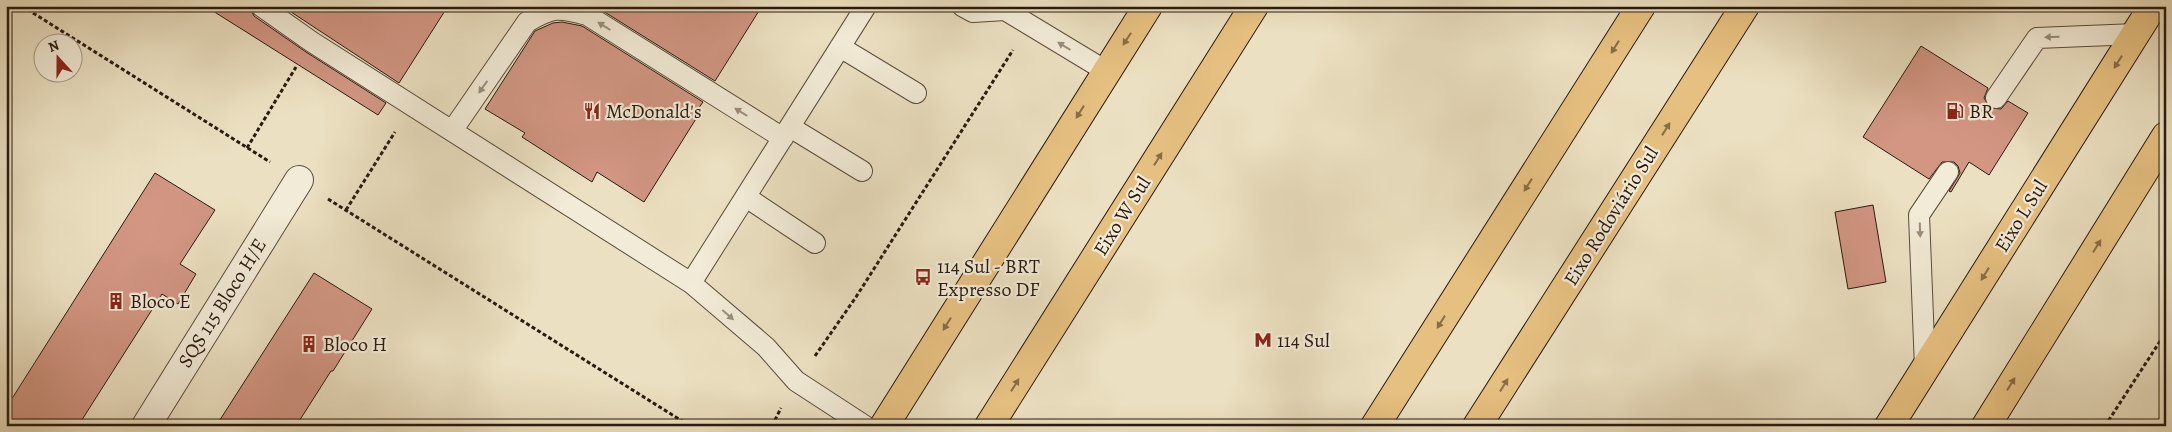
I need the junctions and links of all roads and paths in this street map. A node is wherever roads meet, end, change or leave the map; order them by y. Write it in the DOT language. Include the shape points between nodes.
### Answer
graph roads {
  1 [pos="22,6"];
  2 [pos="261,6"];
  3 [pos="866,6"];
  4 [pos="962,6"];
  5 [pos="1148,6"];
  6 [pos="1254,6"];
  7 [pos="1642,6"];
  8 [pos="1744,6"];
  9 [pos="2153,6"];
  10 [pos="2136,34"];
  11 [pos="1017,44"];
  12 [pos="840,47"];
  13 [pos="298,64"];
  14 [pos="1106,71"];
  15 [pos="916,93"];
  16 [pos="1996,98"];
  17 [pos="397,129"];
  18 [pos="452,131"];
  19 [pos="786,133"];
  20 [pos="2166,136"];
  21 [pos="246,148"];
  22 [pos="862,171"];
  23 [pos="1948,172"];
  24 [pos="299,180"];
  25 [pos="746,196"];
  26 [pos="346,210"];
  27 [pos="815,243"];
  28 [pos="692,283"];
  29 [pos="2166,332"];
  30 [pos="811,362"];
  31 [pos="1925,368"];
  32 [pos="784,403"];
  33 [pos="146,426"];
  34 [pos="690,426"];
  35 [pos="772,426"];
  36 [pos="866,426"];
  37 [pos="884,426"];
  38 [pos="989,426"];
  39 [pos="1375,426"];
  40 [pos="1477,426"];
  41 [pos="1889,426"];
  42 [pos="1986,426"];
  43 [pos="2105,426"];
  1 -- 21 [label="path"];
  2 -- 18 [label="lane"];
  3 -- 12 [label="lane"];
  14 -- 4 [label="lane, one-way" via="1005,10 973,12"];
  5 -- 14 [label="main road, one-way"];
  38 -- 6 [label="main road, Eixo W Sul, one-way"];
  7 -- 39 [label="main road, one-way"];
  40 -- 8 [label="main road, Eixo Rodoviário Sul, one-way"];
  9 -- 10 [label="main road, Eixo L Sul"];
  10 -- 16 [label="lane, one-way" via="2037,38"];
  10 -- 31 [label="main road, Eixo L Sul, one-way"];
  11 -- 30 [label="path"];
  12 -- 15 [label="lane"];
  12 -- 19 [label="lane"];
  13 -- 21 [label="path"];
  14 -- 37 [label="main road, one-way"];
  17 -- 26 [label="path"];
  19 -- 18 [label="lane, one-way" via="587,16 563,8 546,11 527,22"];
  18 -- 28 [label="lane"];
  19 -- 22 [label="lane"];
  19 -- 25 [label="lane"];
  42 -- 20 [label="main road, one-way"];
  21 -- 24 [label="path"];
  23 -- 31 [label="lane, one-way" via="1919,215"];
  24 -- 26 [label="path"];
  24 -- 33 [label="street, SQS 115 Bloco H/E"];
  25 -- 27 [label="lane"];
  25 -- 28 [label="lane"];
  26 -- 34 [label="path"];
  28 -- 36 [label="lane, one-way" via="766,347 796,381"];
  29 -- 43 [label="path"];
  31 -- 41 [label="main road, Eixo L Sul"];
  32 -- 35 [label="path"];
}
